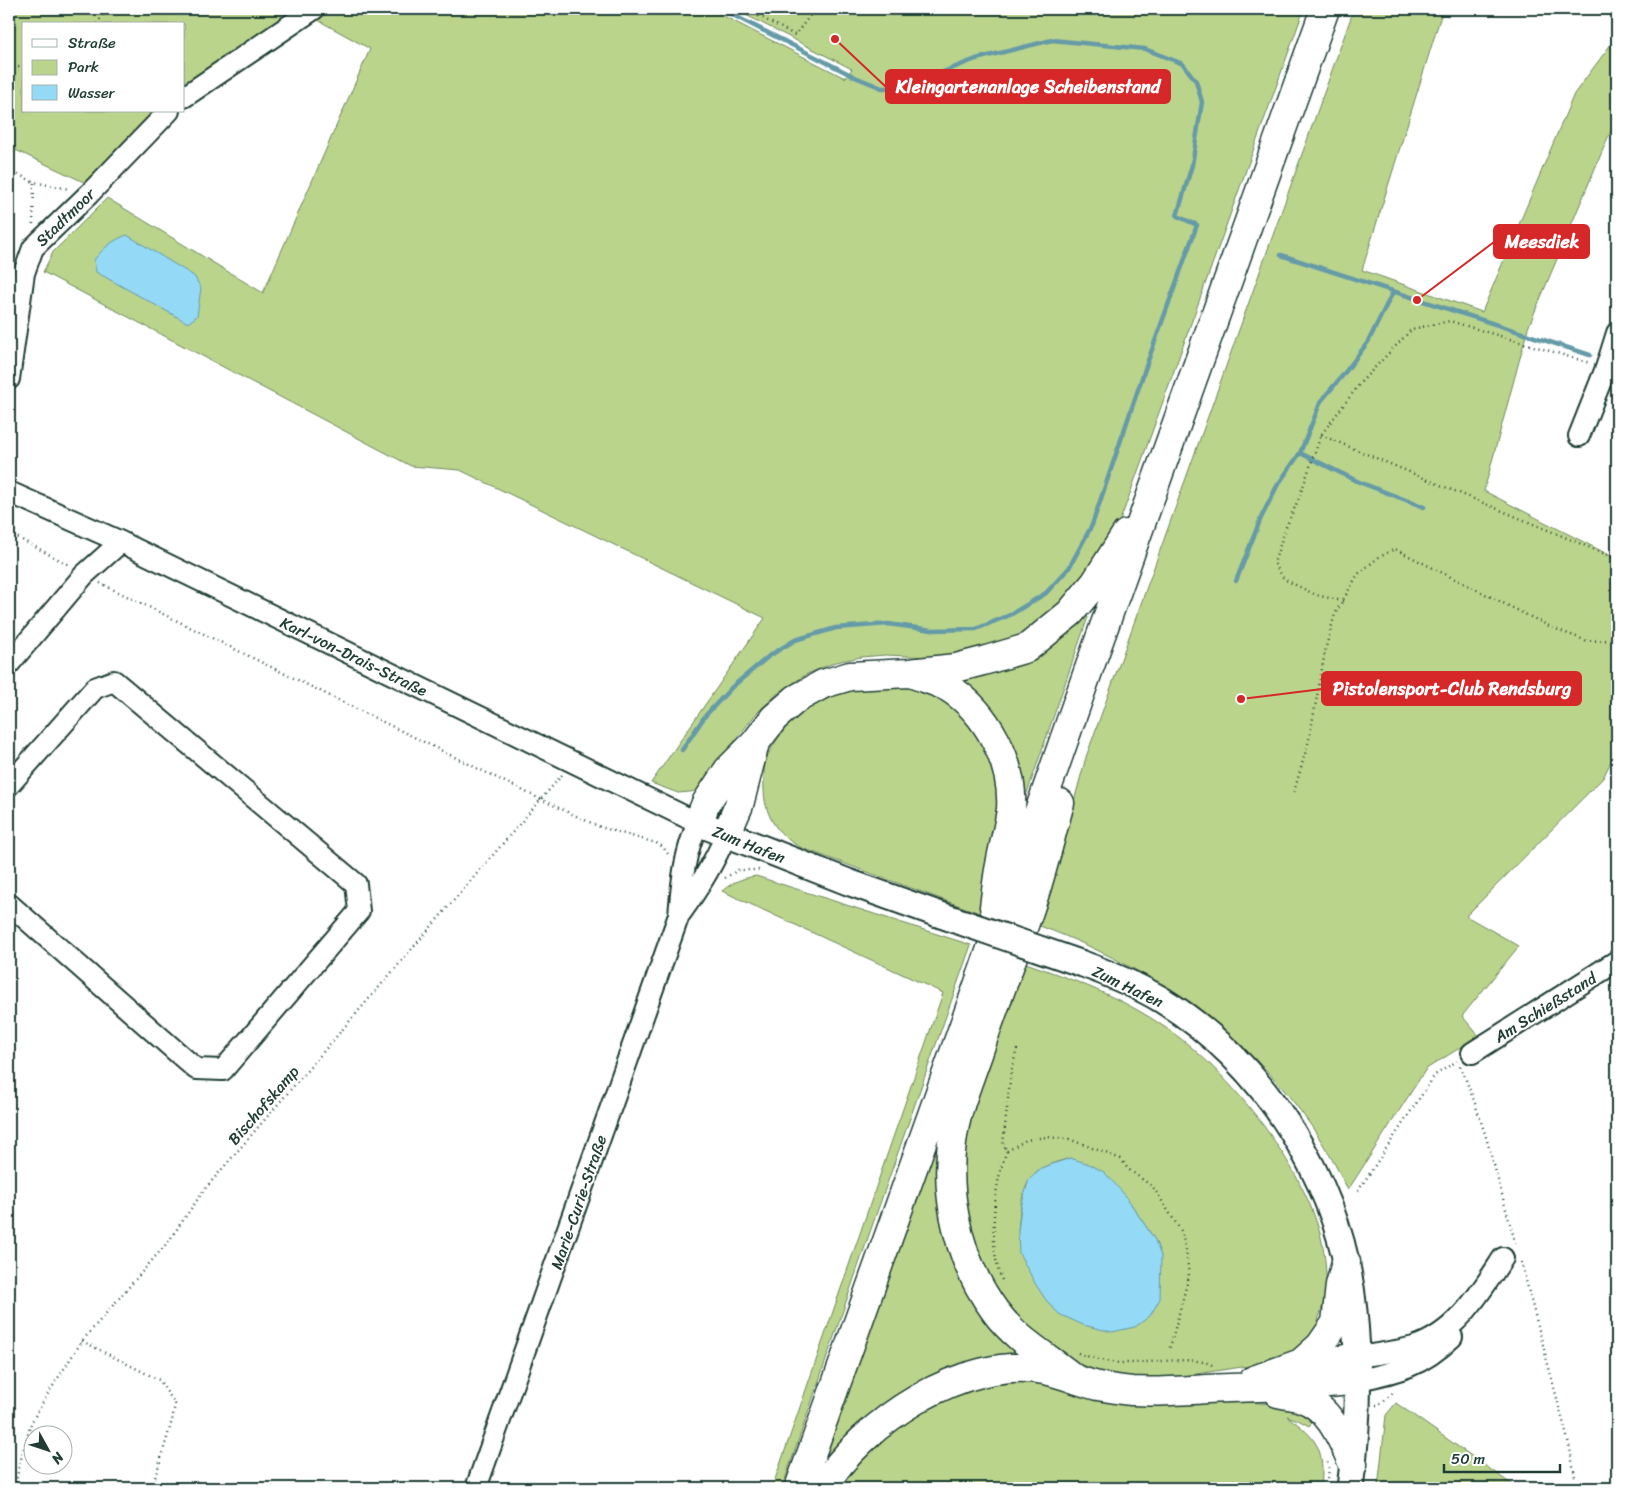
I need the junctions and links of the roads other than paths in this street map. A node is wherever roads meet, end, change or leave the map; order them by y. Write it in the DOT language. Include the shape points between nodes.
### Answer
graph roads {
  1 [pos="314,9"];
  2 [pos="1325,9"];
  3 [pos="185,96"];
  4 [pos="168,112"];
  5 [pos="1617,333"];
  6 [pos="9,379"];
  7 [pos="1579,436"];
  8 [pos="1154,488"];
  9 [pos="9,492"];
  10 [pos="121,542"];
  11 [pos="12,655"];
  12 [pos="909,673"];
  13 [pos="1081,690"];
  14 [pos="755,743"];
  15 [pos="9,785"];
  16 [pos="698,823"];
  17 [pos="726,835"];
  18 [pos="9,904"];
  19 [pos="679,915"];
  20 [pos="1617,961"];
  21 [pos="986,966"];
  22 [pos="1465,1056"];
  23 [pos="1514,1256"];
  24 [pos="1346,1262"];
  25 [pos="1301,1363"];
  26 [pos="1357,1368"];
  27 [pos="1075,1379"];
  28 [pos="1230,1388"];
  29 [pos="1265,1388"];
  30 [pos="1352,1476"];
  31 [pos="476,1488"];
  32 [pos="799,1488"];
  33 [pos="822,1488"];
  1 -- 3 [label="street"];
  2 -- 8 [label="highway"];
  4 -- 6 [label="street, Stadtmoor" via="33,248 24,273"];
  5 -- 7 [label="street"];
  8 -- 12 [label="highway" via="1094,583 1070,613 1027,648 956,668"];
  8 -- 13 [label="highway"];
  9 -- 10 [label="street, Karl-von-Drais-Straße"];
  10 -- 11 [label="street" via="84,575"];
  10 -- 16 [label="street, Karl-von-Drais-Straße"];
  12 -- 14 [label="highway" via="850,676 823,684 796,699 774,718"];
  12 -- 21 [label="highway" via="948,687 967,703 995,739 1004,760 1011,808"];
  13 -- 21 [label="highway"];
  13 -- 27 [label="highway" via="1079,738 1031,907 958,1113 950,1165 959,1238 979,1286 1009,1329"];
  14 -- 16 [label="highway" via="717,785"];
  14 -- 17 [label="highway" via="739,805"];
  15 -- 18 [label="street" via="95,688 114,681 356,884 360,912 223,1070 196,1068"];
  16 -- 17 [label="main road, Zum Hafen"];
  16 -- 19 [label="street, Marie-Curie-Straße" via="685,860"];
  17 -- 19 [label="street, Marie-Curie-Straße" via="714,861"];
  17 -- 24 [label="main road, Zum Hafen, bridge" via="1124,980 1190,1020 1229,1052 1289,1124 1320,1185"];
  19 -- 31 [label="street, Marie-Curie-Straße"];
  20 -- 22 [label="street, Am Schießstand"];
  21 -- 32 [label="highway"];
  23 -- 26 [label="street" via="1477,1298 1468,1317 1451,1338 1422,1361 1398,1372"];
  24 -- 25 [label="highway" via="1336,1323 1320,1346"];
  24 -- 26 [label="main road, Zum Hafen" via="1354,1310"];
  25 -- 26 [label="highway" via="1340,1360"];
  25 -- 28 [label="highway"];
  26 -- 29 [label="highway"];
  26 -- 30 [label="main road, Zum Hafen"];
  27 -- 28 [label="highway" via="1131,1391"];
  27 -- 33 [label="highway" via="1044,1370 1018,1368 995,1370 951,1382 913,1401 880,1426 836,1468"];
  28 -- 29 [label="highway"];
  29 -- 30 [label="highway" via="1302,1398 1316,1406 1337,1429"];
}
